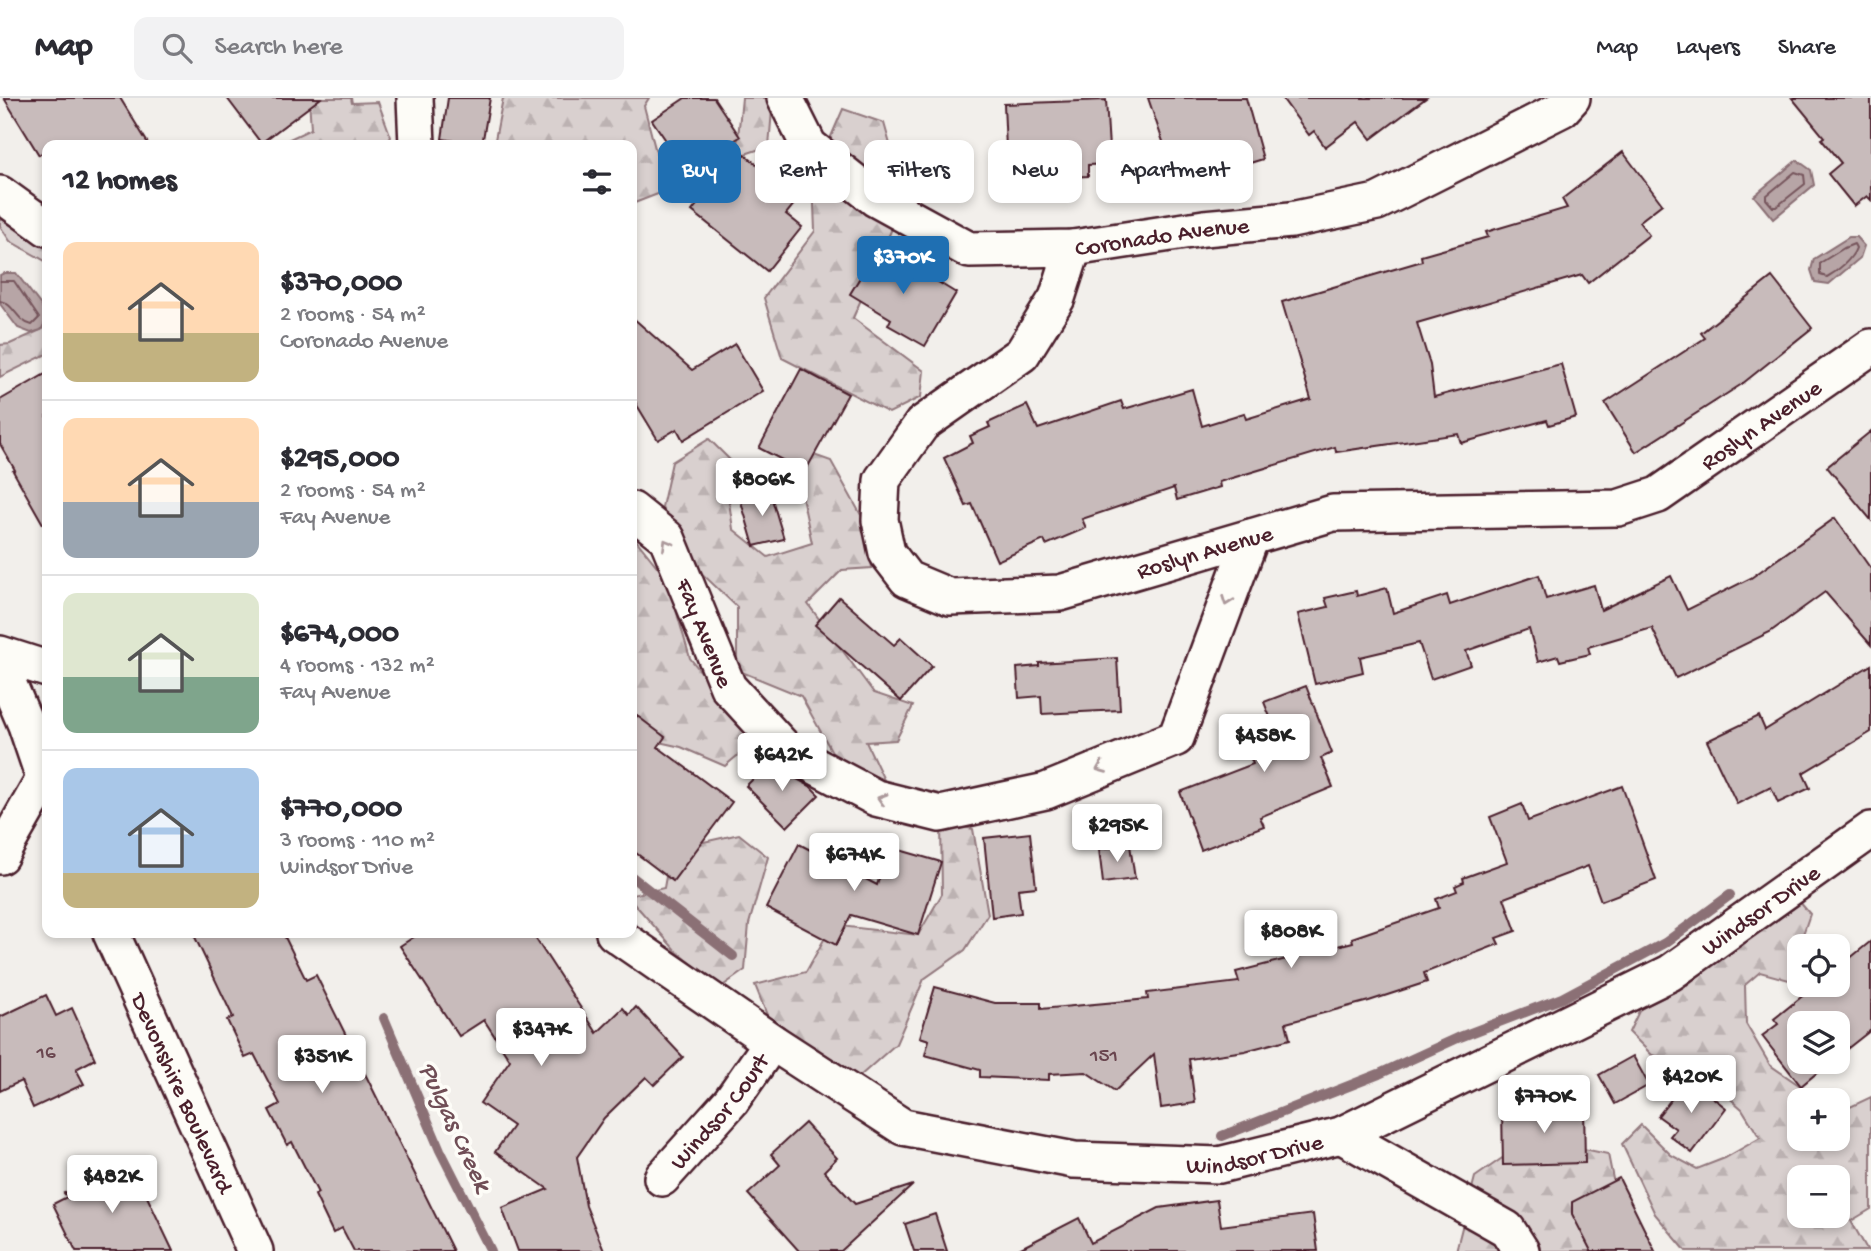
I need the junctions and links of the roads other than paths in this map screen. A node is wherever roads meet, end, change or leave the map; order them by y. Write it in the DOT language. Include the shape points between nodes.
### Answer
graph roads {
  1 [pos="415,98"];
  2 [pos="785,98"];
  3 [pos="1572,98"];
  4 [pos="417,140"];
  5 [pos="0,194"];
  6 [pos="42,224"];
  7 [pos="1073,248"];
  8 [pos="1871,347"];
  9 [pos="637,514"];
  10 [pos="1251,537"];
  11 [pos="0,654"];
  12 [pos="0,664"];
  13 [pos="42,667"];
  14 [pos="42,769"];
  15 [pos="42,787"];
  16 [pos="1871,830"];
  17 [pos="0,856"];
  18 [pos="113,938"];
  19 [pos="621,938"];
  20 [pos="772,1042"];
  21 [pos="1341,1135"];
  22 [pos="662,1178"];
  23 [pos="255,1251"];
  24 [pos="1521,1251"];
  1 -- 4 [label="street"];
  2 -- 7 [label="street, Coronado Avenue" via="809,146 876,200 969,250"];
  3 -- 7 [label="street, Coronado Avenue" via="1562,109 1377,202 1292,220"];
  5 -- 6 [label="street"];
  7 -- 10 [label="street, Roslyn Avenue" via="1057,298 1022,354 922,424 882,480 880,520 887,553 907,579 950,597 1060,593"];
  8 -- 10 [label="street, Roslyn Avenue" via="1658,495 1618,508 1334,513"];
  10 -- 9 [label="street, Fay Avenue, one-way" via="1176,738 1046,790 940,814 876,798 787,751 728,688 667,538"];
  11 -- 13 [label="street"];
  12 -- 14 [label="street"];
  15 -- 17 [label="street"];
  16 -- 21 [label="street, Windsor Drive" via="1670,974"];
  18 -- 23 [label="street, Devonshire Boulevard"];
  19 -- 20 [label="street, Windsor Drive"];
  20 -- 21 [label="street, Windsor Drive" via="903,1127 1074,1160 1219,1165"];
  20 -- 22 [label="street, Windsor Court" via="731,1101"];
  21 -- 24 [label="street" via="1507,1229"];
}
